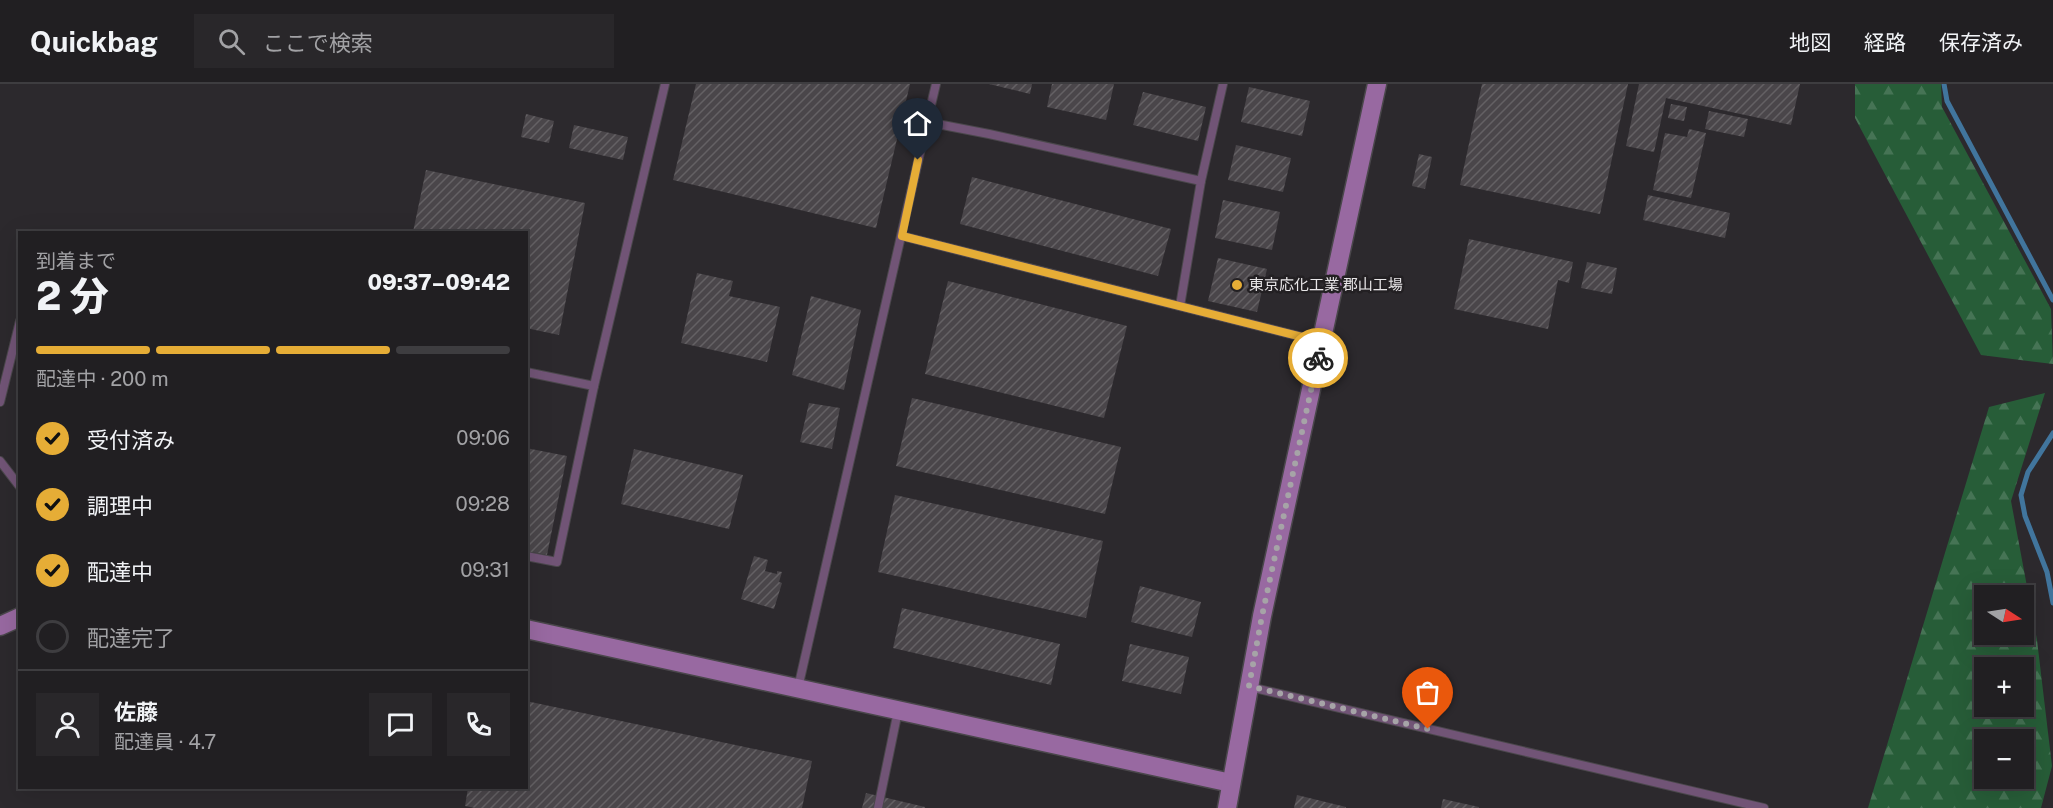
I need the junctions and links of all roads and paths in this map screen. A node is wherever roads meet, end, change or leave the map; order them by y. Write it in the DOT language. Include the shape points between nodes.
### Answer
graph roads {
  1 [pos="665,84"];
  2 [pos="936,84"];
  3 [pos="1223,84"];
  4 [pos="1377,84"];
  5 [pos="927,122"];
  6 [pos="1201,181"];
  7 [pos="902,236"];
  8 [pos="1180,306"];
  9 [pos="18,329"];
  10 [pos="1322,342"];
  11 [pos="528,372"];
  12 [pos="594,386"];
  13 [pos="0,402"];
  14 [pos="0,461"];
  15 [pos="18,484"];
  16 [pos="528,556"];
  17 [pos="18,618"];
  18 [pos="0,626"];
  19 [pos="528,629"];
  20 [pos="1249,686"];
  21 [pos="798,688"];
  22 [pos="898,711"];
  23 [pos="1231,783"];
  24 [pos="878,808"];
  25 [pos="1227,808"];
  26 [pos="1764,808"];
  1 -- 12 [label="lane"];
  2 -- 5 [label="lane"];
  3 -- 6 [label="lane"];
  4 -- 10 [label="street"];
  5 -- 6 [label="lane"];
  5 -- 7 [label="lane"];
  6 -- 8 [label="lane"];
  7 -- 8 [label="lane"];
  7 -- 21 [label="lane"];
  8 -- 10 [label="lane"];
  9 -- 13 [label="lane"];
  10 -- 20 [label="street"];
  11 -- 12 [label="lane"];
  12 -- 16 [label="lane" via="557,562"];
  14 -- 15 [label="lane"];
  17 -- 18 [label="street"];
  19 -- 21 [label="street"];
  20 -- 23 [label="street"];
  20 -- 26 [label="lane"];
  21 -- 22 [label="street"];
  22 -- 23 [label="street"];
  22 -- 24 [label="lane"];
  23 -- 25 [label="street"];
}
